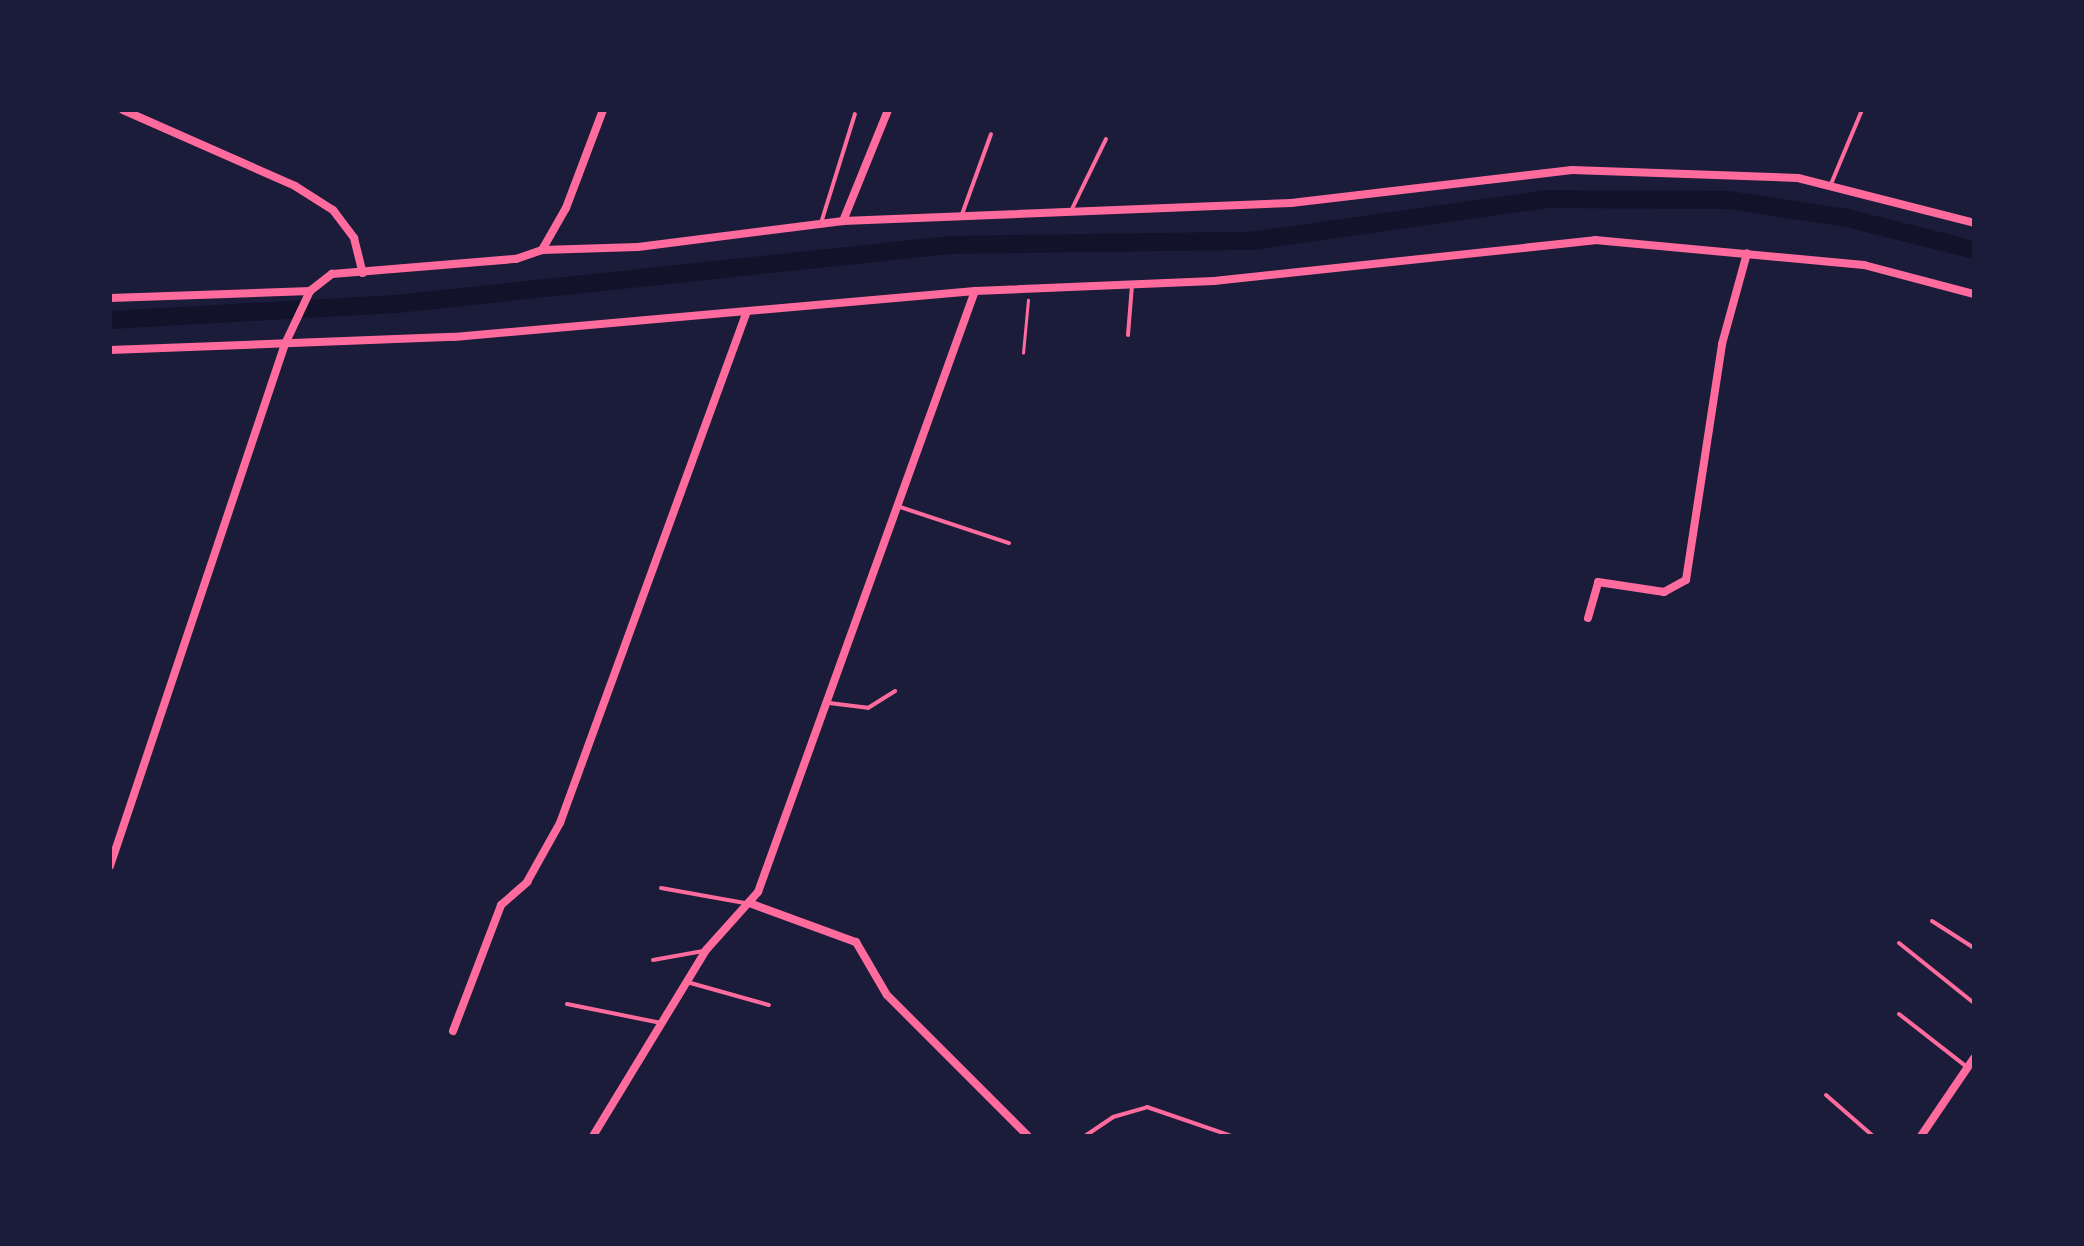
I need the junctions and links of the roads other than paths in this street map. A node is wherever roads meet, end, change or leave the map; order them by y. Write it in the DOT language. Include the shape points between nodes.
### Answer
graph roads {
  1 [pos="123,110"];
  2 [pos="603,110"];
  3 [pos="888,110"];
  4 [pos="1862,110"];
  5 [pos="855,114"];
  6 [pos="991,134"];
  7 [pos="1106,139"];
  8 [pos="1831,185"];
  9 [pos="1070,213"];
  10 [pos="960,217"];
  11 [pos="844,221"];
  12 [pos="1974,223"];
  13 [pos="821,224"];
  14 [pos="542,250"];
  15 [pos="1747,253"];
  16 [pos="363,272"];
  17 [pos="1132,284"];
  18 [pos="310,290"];
  19 [pos="976,291"];
  20 [pos="1974,294"];
  21 [pos="110,298"];
  22 [pos="746,314"];
  23 [pos="1128,335"];
  24 [pos="285,344"];
  25 [pos="110,350"];
  26 [pos="897,506"];
  27 [pos="1009,543"];
  28 [pos="1588,618"];
  29 [pos="895,691"];
  30 [pos="824,702"];
  31 [pos="110,866"];
  32 [pos="662,888"];
  33 [pos="752,904"];
  34 [pos="1932,921"];
  35 [pos="1899,943"];
  36 [pos="1974,948"];
  37 [pos="706,950"];
  38 [pos="654,960"];
  39 [pos="687,982"];
  40 [pos="1974,1003"];
  41 [pos="567,1004"];
  42 [pos="769,1005"];
  43 [pos="1899,1014"];
  44 [pos="662,1023"];
  45 [pos="453,1031"];
  46 [pos="1974,1058"];
  47 [pos="1968,1068"];
  48 [pos="1826,1095"];
  49 [pos="593,1136"];
  50 [pos="1028,1136"];
  51 [pos="1085,1136"];
  52 [pos="1232,1136"];
  53 [pos="1873,1136"];
  54 [pos="1921,1136"];
  1 -- 16 [label="street" via="295,186 333,210 354,238"];
  2 -- 14 [label="street" via="566,208"];
  3 -- 11 [label="street"];
  4 -- 8 [label="lane"];
  5 -- 13 [label="lane"];
  6 -- 10 [label="lane"];
  7 -- 9 [label="lane"];
  8 -- 9 [label="street" via="1748,171 1572,170 1291,203"];
  8 -- 12 [label="street"];
  9 -- 10 [label="street"];
  10 -- 11 [label="street"];
  11 -- 13 [label="street"];
  13 -- 14 [label="street" via="638,247"];
  14 -- 16 [label="street" via="516,259"];
  15 -- 17 [label="street" via="1595,240 1521,243 1317,272"];
  15 -- 20 [label="street" via="1864,265"];
  15 -- 28 [label="street" via="1722,344 1686,580 1664,592 1598,582"];
  16 -- 18 [label="street" via="332,274"];
  17 -- 19 [label="street"];
  17 -- 23 [label="lane"];
  18 -- 21 [label="street"];
  18 -- 24 [label="street"];
  19 -- 22 [label="street"];
  19 -- 26 [label="street"];
  22 -- 24 [label="street"];
  22 -- 45 [label="street" via="560,823 527,882 500,905"];
  24 -- 25 [label="street"];
  24 -- 31 [label="street"];
  26 -- 27 [label="lane"];
  26 -- 30 [label="street"];
  29 -- 30 [label="lane" via="868,708"];
  30 -- 33 [label="street"];
  32 -- 33 [label="lane"];
  33 -- 37 [label="street"];
  33 -- 50 [label="street" via="856,942 887,995"];
  34 -- 36 [label="lane"];
  35 -- 40 [label="lane"];
  37 -- 38 [label="lane"];
  37 -- 39 [label="street"];
  39 -- 42 [label="lane"];
  39 -- 44 [label="street"];
  41 -- 44 [label="lane"];
  43 -- 47 [label="lane"];
  44 -- 49 [label="street"];
  46 -- 47 [label="street"];
  47 -- 54 [label="street"];
  48 -- 53 [label="lane"];
  51 -- 52 [label="lane" via="1113,1117 1147,1107"];
}
